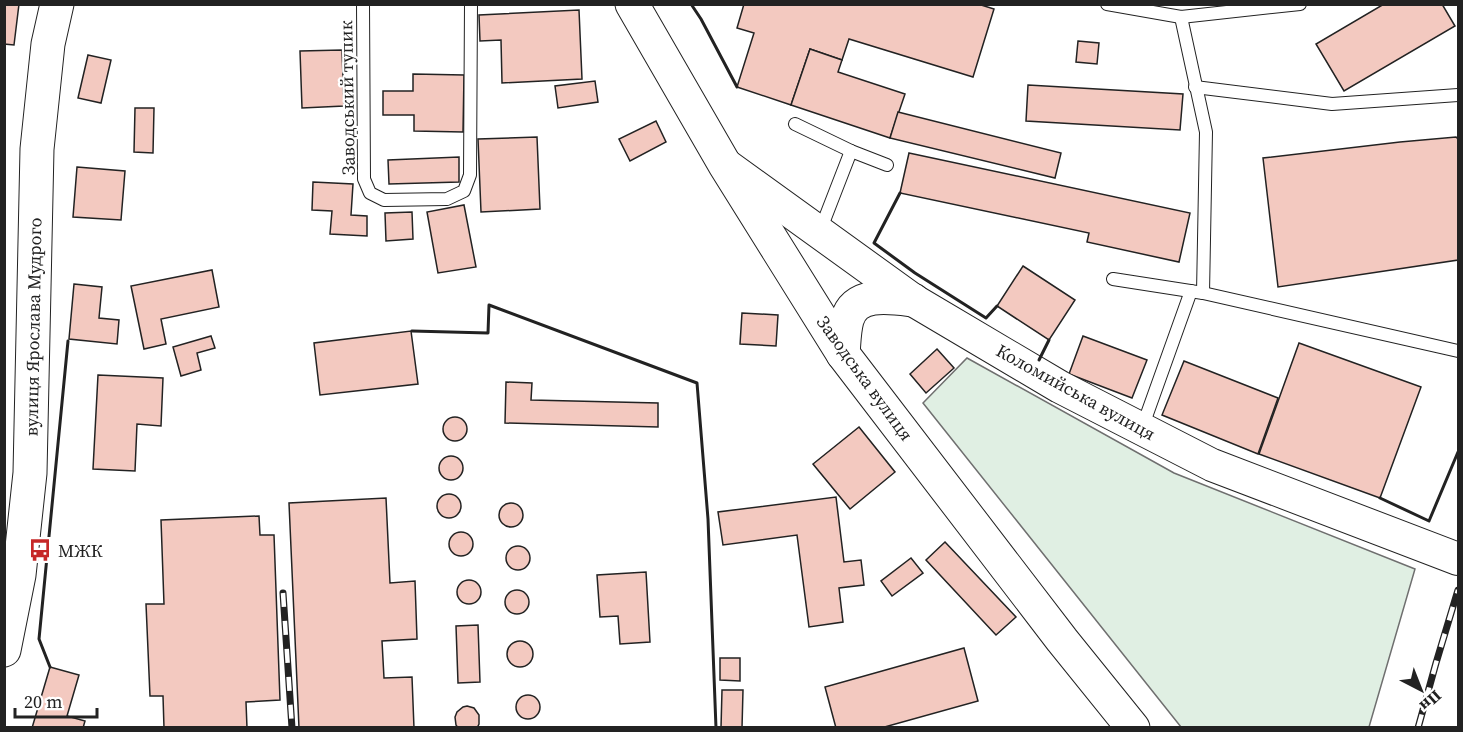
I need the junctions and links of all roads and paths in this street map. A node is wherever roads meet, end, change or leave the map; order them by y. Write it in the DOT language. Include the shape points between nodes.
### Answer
graph roads {
  1 [pos="57,4"];
  2 [pos="363,4"];
  3 [pos="471,4"];
  4 [pos="632,4"];
  5 [pos="1107,4"];
  6 [pos="1300,4"];
  7 [pos="1181,18"];
  8 [pos="1196,87"];
  9 [pos="1458,95"];
  10 [pos="795,124"];
  11 [pos="851,151"];
  12 [pos="725,165"];
  13 [pos="887,165"];
  14 [pos="819,234"];
  15 [pos="1113,279"];
  16 [pos="1197,292"];
  17 [pos="913,300"];
  18 [pos="1458,351"];
  19 [pos="843,354"];
  20 [pos="1142,429"];
  21 [pos="1458,560"];
  22 [pos="4,650"];
  23 [pos="1133,728"];
  1 -- 22 [label="main road, вулиця Ярослава Мудрого" via="48,45 37,149 30,473 19,575"];
  2 -- 3 [label="lane, Заводський тупик" via="364,179 370,193 384,200 447,199 464,191 470,175"];
  4 -- 12 [label="main road, Заводська вулиця"];
  5 -- 7 [label="lane"];
  6 -- 7 [label="lane"];
  7 -- 8 [label="lane"];
  8 -- 9 [label="lane" via="1332,104"];
  8 -- 16 [label="lane" via="1206,132"];
  10 -- 11 [label="lane"];
  11 -- 13 [label="lane"];
  11 -- 14 [label="lane"];
  12 -- 14 [label="street, Коломийська вулиця"];
  12 -- 19 [label="main road, Заводська вулиця"];
  14 -- 17 [label="street, Коломийська вулиця"];
  15 -- 16 [label="lane"];
  16 -- 18 [label="lane"];
  16 -- 20 [label="lane"];
  17 -- 19 [label="main road" via="863,300 847,320"];
  17 -- 20 [label="street, Коломийська вулиця" via="1060,387"];
  19 -- 23 [label="main road, Заводська вулиця"];
  20 -- 21 [label="street, Коломийська вулиця" via="1212,465"];
}
